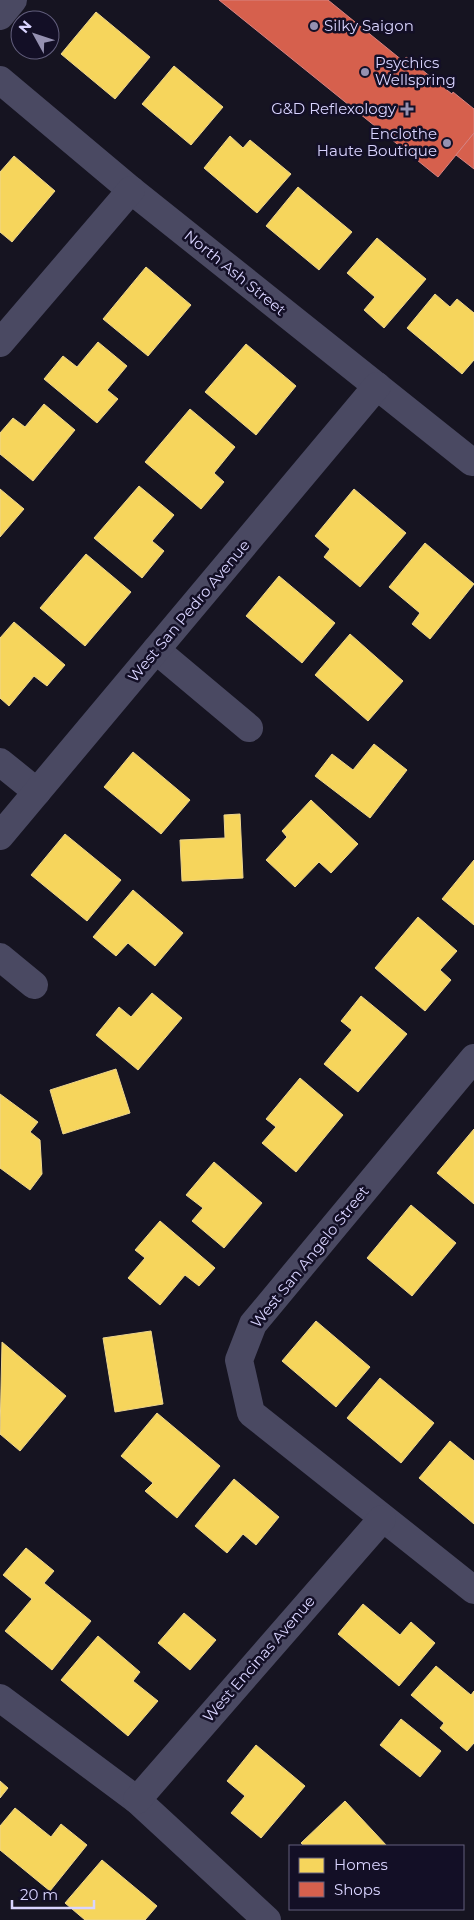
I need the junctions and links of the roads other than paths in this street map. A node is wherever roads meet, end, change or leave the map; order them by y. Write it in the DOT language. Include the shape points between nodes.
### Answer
graph roads {
  1 [pos="13,0"];
  2 [pos="0,16"];
  3 [pos="0,80"];
  4 [pos="131,190"];
  5 [pos="0,343"];
  6 [pos="377,386"];
  7 [pos="472,462"];
  8 [pos="156,650"];
  9 [pos="249,728"];
  10 [pos="0,762"];
  11 [pos="37,792"];
  12 [pos="0,836"];
  13 [pos="0,958"];
  14 [pos="34,985"];
  15 [pos="474,1058"];
  16 [pos="382,1519"];
  17 [pos="474,1590"];
  18 [pos="0,1698"];
  19 [pos="136,1800"];
  20 [pos="267,1920"];
  1 -- 2 [label="street"];
  3 -- 4 [label="street, North Ash Street"];
  4 -- 5 [label="street"];
  4 -- 6 [label="street, North Ash Street"];
  6 -- 7 [label="street, North Ash Street"];
  6 -- 8 [label="street, West San Pedro Avenue"];
  8 -- 9 [label="street"];
  8 -- 11 [label="street, West San Pedro Avenue"];
  10 -- 11 [label="street"];
  11 -- 12 [label="street, West San Pedro Avenue"];
  13 -- 14 [label="street"];
  15 -- 16 [label="street, West San Angelo Street" via="253,1324 239,1360 251,1413"];
  16 -- 17 [label="street, West San Angelo Street"];
  16 -- 19 [label="street, West Encinas Avenue"];
  18 -- 19 [label="street"];
  19 -- 20 [label="street"];
}
